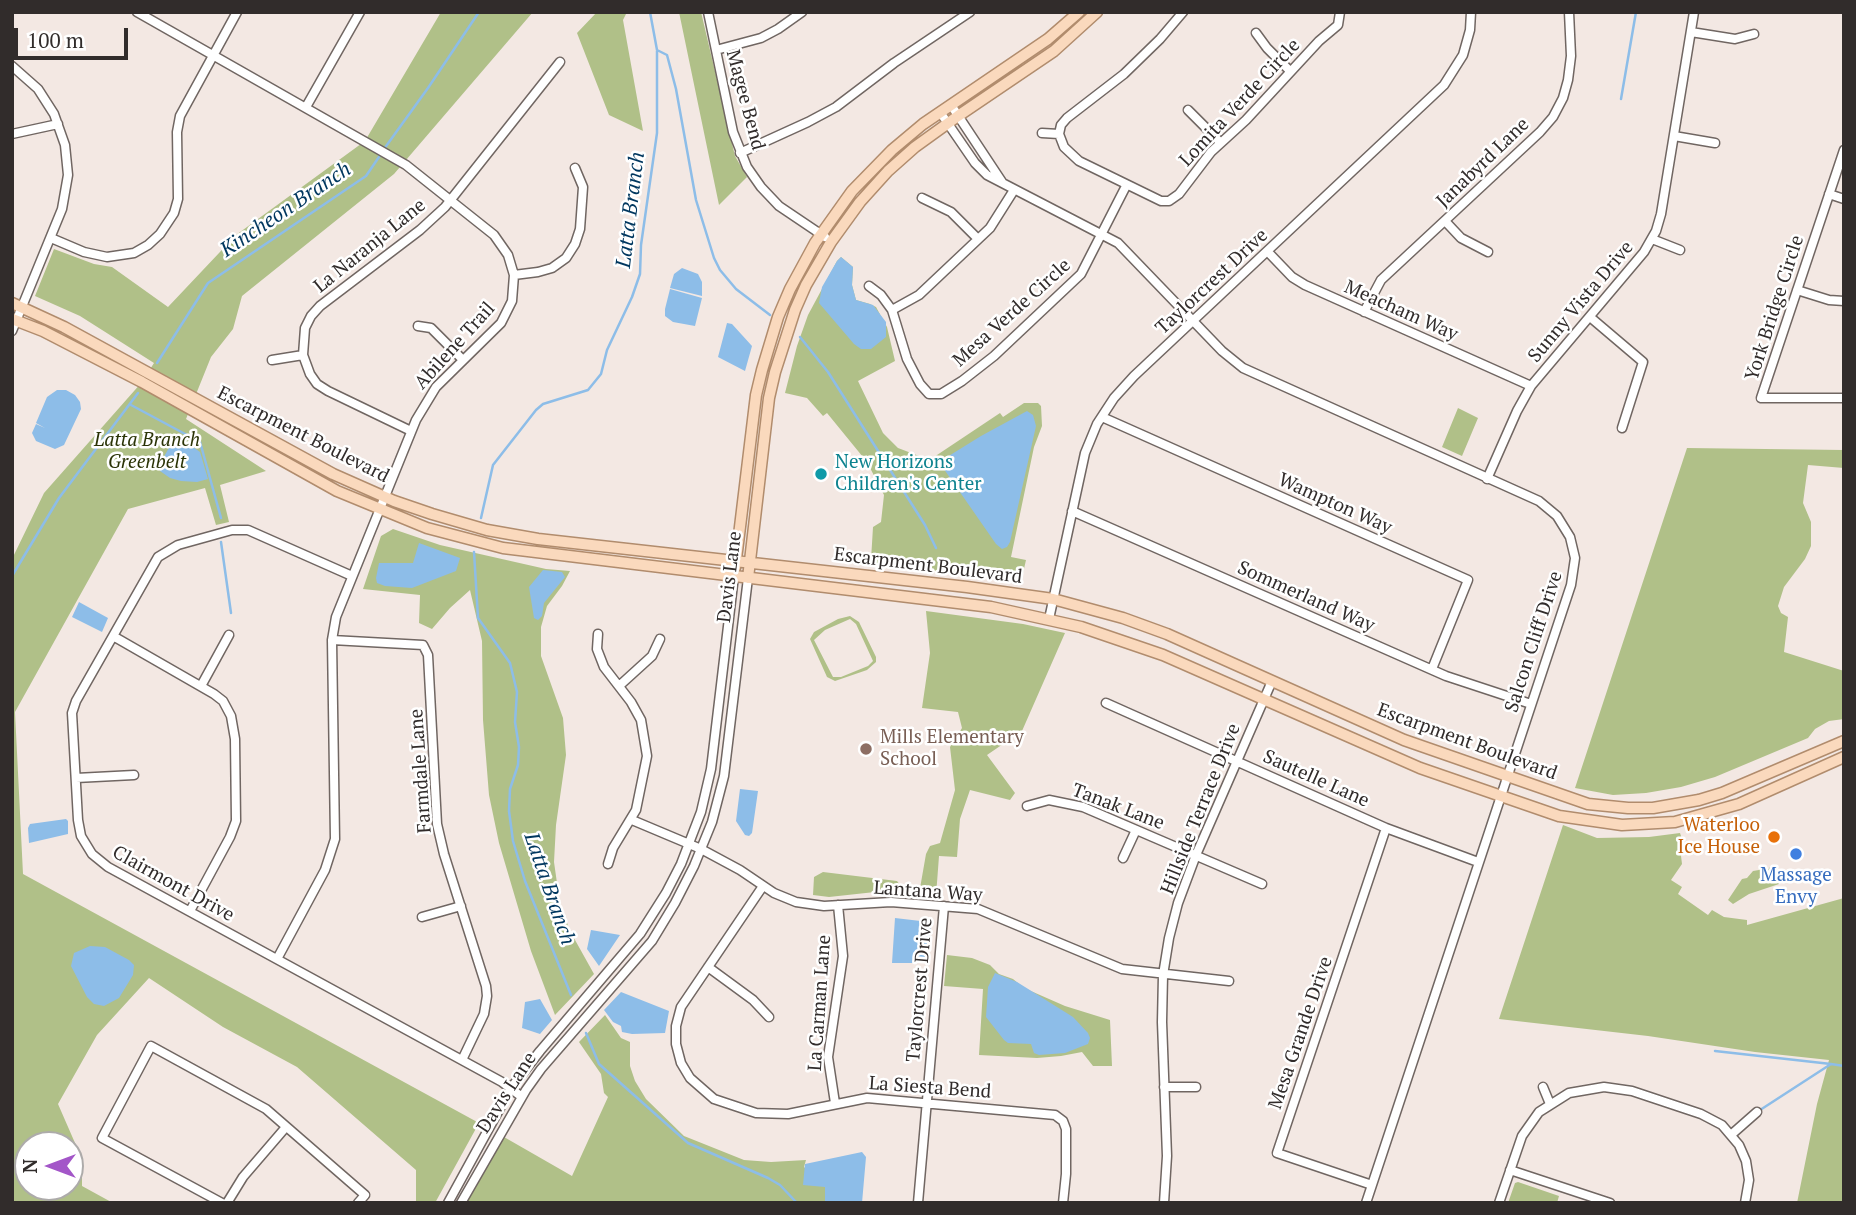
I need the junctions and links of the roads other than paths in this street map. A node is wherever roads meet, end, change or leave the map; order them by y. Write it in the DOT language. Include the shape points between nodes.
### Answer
graph roads {
  1 [pos="137,12"];
  2 [pos="237,12"];
  3 [pos="360,12"];
  4 [pos="708,12"];
  5 [pos="802,12"];
  6 [pos="970,12"];
  7 [pos="1079,12"];
  8 [pos="1097,12"];
  9 [pos="1340,12"];
  10 [pos="1471,12"];
  11 [pos="1569,12"];
  12 [pos="1694,12"];
  13 [pos="1179,14"];
  14 [pos="1690,32"];
  15 [pos="1256,33"];
  16 [pos="1754,34"];
  17 [pos="716,50"];
  18 [pos="213,55"];
  19 [pos="560,62"];
  20 [pos="12,66"];
  21 [pos="1290,71"];
  22 [pos="951,105"];
  23 [pos="306,107"];
  24 [pos="1188,110"];
  25 [pos="940,112"];
  26 [pos="958,116"];
  27 [pos="947,123"];
  28 [pos="58,124"];
  29 [pos="1042,133"];
  30 [pos="12,134"];
  31 [pos="1059,134"];
  32 [pos="1674,136"];
  33 [pos="1220,142"];
  34 [pos="1716,143"];
  35 [pos="1844,150"];
  36 [pos="740,153"];
  37 [pos="575,169"];
  38 [pos="1002,182"];
  39 [pos="1126,186"];
  40 [pos="1014,190"];
  41 [pos="1829,194"];
  42 [pos="922,198"];
  43 [pos="452,199"];
  44 [pos="1844,199"];
  45 [pos="1445,221"];
  46 [pos="821,234"];
  47 [pos="1103,234"];
  48 [pos="51,238"];
  49 [pos="978,239"];
  50 [pos="1652,239"];
  51 [pos="831,242"];
  52 [pos="1681,250"];
  53 [pos="1268,252"];
  54 [pos="1488,252"];
  55 [pos="514,275"];
  56 [pos="869,286"];
  57 [pos="1797,290"];
  58 [pos="1844,301"];
  59 [pos="17,305"];
  60 [pos="891,310"];
  61 [pos="1364,312"];
  62 [pos="1590,317"];
  63 [pos="14,319"];
  64 [pos="1193,322"];
  65 [pos="418,326"];
  66 [pos="12,331"];
  67 [pos="303,355"];
  68 [pos="272,360"];
  69 [pos="463,360"];
  70 [pos="1531,386"];
  71 [pos="1844,398"];
  72 [pos="1102,417"];
  73 [pos="1622,428"];
  74 [pos="411,431"];
  75 [pos="1488,479"];
  76 [pos="384,497"];
  77 [pos="379,510"];
  78 [pos="1072,511"];
  79 [pos="560,542"];
  80 [pos="558,556"];
  81 [pos="736,562"];
  82 [pos="749,564"];
  83 [pos="352,576"];
  84 [pos="734,576"];
  85 [pos="748,578"];
  86 [pos="1053,599"];
  87 [pos="1049,619"];
  88 [pos="597,634"];
  89 [pos="229,635"];
  90 [pos="113,636"];
  91 [pos="660,639"];
  92 [pos="332,640"];
  93 [pos="1432,669"];
  94 [pos="1272,681"];
  95 [pos="201,685"];
  96 [pos="619,686"];
  97 [pos="1263,700"];
  98 [pos="1106,703"];
  99 [pos="1531,704"];
  100 [pos="1844,741"];
  101 [pos="1844,757"];
  102 [pos="1238,761"];
  103 [pos="134,775"];
  104 [pos="1507,777"];
  105 [pos="76,778"];
  106 [pos="1746,782"];
  107 [pos="1500,796"];
  108 [pos="1753,797"];
  109 [pos="1027,806"];
  110 [pos="632,820"];
  111 [pos="1386,828"];
  112 [pos="1136,830"];
  113 [pos="690,843"];
  114 [pos="701,849"];
  115 [pos="1196,856"];
  116 [pos="1124,858"];
  117 [pos="1478,862"];
  118 [pos="608,864"];
  119 [pos="1262,884"];
  120 [pos="763,886"];
  121 [pos="838,905"];
  122 [pos="461,906"];
  123 [pos="944,906"];
  124 [pos="190,911"];
  125 [pos="422,917"];
  126 [pos="277,959"];
  127 [pos="708,967"];
  128 [pos="1163,975"];
  129 [pos="1229,981"];
  130 [pos="769,1017"];
  131 [pos="462,1060"];
  132 [pos="1164,1087"];
  133 [pos="1196,1087"];
  134 [pos="1543,1087"];
  135 [pos="511,1088"];
  136 [pos="522,1097"];
  137 [pos="926,1102"];
  138 [pos="835,1103"];
  139 [pos="1550,1104"];
  140 [pos="1757,1112"];
  141 [pos="286,1127"];
  142 [pos="1732,1134"];
  143 [pos="1510,1170"];
  144 [pos="1372,1185"];
  145 [pos="224,1203"];
  146 [pos="358,1203"];
  147 [pos="448,1203"];
  148 [pos="461,1203"];
  149 [pos="918,1203"];
  150 [pos="1063,1203"];
  151 [pos="1164,1203"];
  152 [pos="1366,1203"];
  153 [pos="1499,1203"];
  154 [pos="1610,1203"];
  155 [pos="1745,1203"];
  1 -- 18 [label="street"];
  2 -- 18 [label="street"];
  3 -- 23 [label="street"];
  4 -- 17 [label="street, Magee Bend"];
  5 -- 17 [label="street" via="761,38"];
  6 -- 36 [label="street" via="830,111"];
  7 -- 22 [label="main road, Davis Lane" via="1026,55"];
  8 -- 26 [label="main road, Davis Lane" via="1043,59"];
  9 -- 21 [label="street, Lomita Verde Circle" via="1338,25"];
  10 -- 53 [label="street, Taylorcrest Drive" via="1466,48 1450,79"];
  11 -- 45 [label="street, Janabyrd Lane" via="1570,71 1559,107 1540,132"];
  12 -- 14 [label="street, Sunny Vista Drive"];
  13 -- 31 [label="street" via="1124,74 1067,118"];
  14 -- 16 [label="street" via="1735,39"];
  14 -- 32 [label="street, Sunny Vista Drive"];
  15 -- 21 [label="street"];
  17 -- 36 [label="street, Magee Bend"];
  18 -- 23 [label="street"];
  18 -- 48 [label="street" via="180,116 178,199 160,234 134,253 107,257"];
  19 -- 43 [label="street, La Naranja Lane"];
  20 -- 28 [label="street" via="38,89"];
  21 -- 33 [label="street, Lomita Verde Circle"];
  22 -- 25 [label="main road, Davis Lane"];
  22 -- 26 [label="street, Salcon Cliff Drive"];
  23 -- 43 [label="street" via="406,165"];
  24 -- 33 [label="street"];
  25 -- 27 [label="street, Salcon Cliff Drive"];
  25 -- 46 [label="main road, Davis Lane" via="882,159"];
  26 -- 27 [label="main road, Davis Lane"];
  26 -- 38 [label="street, Salcon Cliff Drive"];
  27 -- 38 [label="street, Salcon Cliff Drive" via="981,170"];
  27 -- 51 [label="main road, Davis Lane" via="888,171"];
  28 -- 30 [label="street"];
  28 -- 48 [label="street" via="67,156 68,184"];
  29 -- 31 [label="street"];
  31 -- 39 [label="street, Lomita Verde Circle" via="1063,146 1079,161"];
  32 -- 34 [label="street"];
  32 -- 50 [label="street, Sunny Vista Drive" via="1661,214"];
  33 -- 39 [label="street, Lomita Verde Circle" via="1172,200 1158,201"];
  35 -- 41 [label="street, York Bridge Circle"];
  36 -- 46 [label="street, Magee Bend" via="770,197"];
  37 -- 55 [label="street" via="583,187 575,244 552,268"];
  38 -- 40 [label="street, Salcon Cliff Drive"];
  39 -- 47 [label="street, Mesa Verde Circle"];
  40 -- 47 [label="street, Salcon Cliff Drive"];
  40 -- 49 [label="street" via="993,225"];
  41 -- 44 [label="street"];
  41 -- 57 [label="street, York Bridge Circle"];
  42 -- 49 [label="street" via="945,207"];
  43 -- 55 [label="street" via="499,240"];
  43 -- 67 [label="street, La Naranja Lane" via="311,316 303,336"];
  45 -- 54 [label="street" via="1461,238"];
  45 -- 61 [label="street, Janabyrd Lane" via="1381,280"];
  46 -- 51 [label="street, Magee Bend"];
  46 -- 81 [label="main road, Davis Lane" via="790,289 762,370"];
  47 -- 60 [label="street, Mesa Verde Circle" via="1082,274 994,356 941,394 926,392 914,374"];
  47 -- 64 [label="street, Salcon Cliff Drive" via="1126,250"];
  48 -- 59 [label="street"];
  49 -- 60 [label="street" via="919,295"];
  50 -- 52 [label="street"];
  50 -- 62 [label="street, Sunny Vista Drive"];
  51 -- 82 [label="main road, Davis Lane" via="795,310 775,372"];
  53 -- 61 [label="street, Meacham Way" via="1292,277"];
  53 -- 64 [label="street, Taylorcrest Drive"];
  55 -- 69 [label="street, Abilene Trail" via="505,317"];
  56 -- 60 [label="street"];
  57 -- 58 [label="street"];
  57 -- 71 [label="street, York Bridge Circle" via="1761,398"];
  59 -- 63 [label="street"];
  59 -- 76 [label="main road, Escarpment Boulevard" via="321,468"];
  61 -- 70 [label="street, Meacham Way"];
  62 -- 70 [label="street, Sunny Vista Drive"];
  62 -- 73 [label="street" via="1643,362"];
  63 -- 66 [label="street"];
  63 -- 77 [label="main road, Escarpment Boulevard" via="118,369 312,479"];
  64 -- 72 [label="street, Taylorcrest Drive" via="1120,390"];
  64 -- 75 [label="street, Salcon Cliff Drive" via="1243,368"];
  65 -- 69 [label="street" via="435,331"];
  67 -- 68 [label="street"];
  67 -- 74 [label="street" via="313,379 323,388"];
  69 -- 74 [label="street, Abilene Trail" via="431,394"];
  70 -- 75 [label="street, Sunny Vista Drive"];
  72 -- 78 [label="street, Taylorcrest Drive" via="1085,453"];
  72 -- 93 [label="street, Wampton Way" via="1468,580"];
  74 -- 76 [label="street, Abilene Trail"];
  75 -- 99 [label="street, Salcon Cliff Drive" via="1546,506 1567,532 1574,551 1571,585"];
  76 -- 77 [label="street, Abilene Trail"];
  76 -- 79 [label="main road, Escarpment Boulevard" via="487,530"];
  77 -- 80 [label="main road, Escarpment Boulevard" via="461,538"];
  77 -- 83 [label="street, Abilene Trail"];
  78 -- 86 [label="street, Taylorcrest Drive"];
  78 -- 93 [label="street, Sommerland Way"];
  79 -- 80 [label="main road"];
  79 -- 81 [label="main road, Escarpment Boulevard"];
  80 -- 84 [label="main road, Escarpment Boulevard"];
  81 -- 82 [label="main road, Escarpment Boulevard"];
  81 -- 84 [label="main road, Davis Lane"];
  82 -- 85 [label="main road, Davis Lane"];
  82 -- 86 [label="main road, Escarpment Boulevard"];
  83 -- 90 [label="street, Clairmont Drive" via="256,532 238,529 221,533 178,545 158,557"];
  83 -- 92 [label="street, Abilene Trail"];
  84 -- 85 [label="main road, Escarpment Boulevard"];
  84 -- 113 [label="street, Davis Lane" via="713,760"];
  85 -- 87 [label="main road, Escarpment Boulevard" via="991,607"];
  85 -- 114 [label="street, Davis Lane" via="728,756"];
  86 -- 87 [label="street, Taylorcrest Drive"];
  86 -- 94 [label="main road, Escarpment Boulevard" via="1145,626"];
  87 -- 97 [label="main road, Escarpment Boulevard" via="1163,655"];
  88 -- 96 [label="street" via="599,656"];
  89 -- 95 [label="street"];
  90 -- 95 [label="street"];
  90 -- 105 [label="street, Clairmont Drive" via="72,713"];
  91 -- 96 [label="street" via="652,656"];
  92 -- 122 [label="street, Farmdale Lane" via="423,645 427,649 436,811"];
  92 -- 126 [label="street, Abilene Trail" via="335,839 325,870"];
  93 -- 99 [label="street, Sommerland Way"];
  94 -- 97 [label="street, Hillside Terrace Drive"];
  94 -- 104 [label="main road, Escarpment Boulevard" via="1404,740"];
  95 -- 124 [label="street" via="223,701 231,716 237,814 230,837"];
  96 -- 110 [label="street" via="637,711 647,744"];
  97 -- 102 [label="street, Hillside Terrace Drive"];
  97 -- 107 [label="main road, Escarpment Boulevard" via="1420,768"];
  98 -- 102 [label="street, Sautelle Lane"];
  99 -- 104 [label="street, Salcon Cliff Drive"];
  100 -- 106 [label="main road, Escarpment Boulevard"];
  101 -- 108 [label="main road, Escarpment Boulevard"];
  102 -- 111 [label="street, Sautelle Lane"];
  102 -- 115 [label="street, Hillside Terrace Drive"];
  103 -- 105 [label="street"];
  104 -- 106 [label="main road, Escarpment Boulevard" via="1588,804 1628,808 1699,800"];
  104 -- 107 [label="street, Salcon Cliff Drive"];
  105 -- 124 [label="street, Clairmont Drive" via="79,829 92,854"];
  106 -- 108 [label="main road"];
  107 -- 108 [label="main road, Escarpment Boulevard" via="1559,816 1641,825 1675,822"];
  107 -- 117 [label="street, Salcon Cliff Drive"];
  109 -- 112 [label="street, Tanak Lane" via="1049,800 1065,802"];
  110 -- 113 [label="street, Lantana Way"];
  110 -- 118 [label="street"];
  111 -- 117 [label="street, Sautelle Lane"];
  111 -- 144 [label="street, Mesa Grande Drive" via="1277,1153"];
  112 -- 115 [label="street, Tanak Lane"];
  112 -- 116 [label="street"];
  113 -- 114 [label="street, Lantana Way"];
  113 -- 135 [label="street, Davis Lane" via="640,934"];
  114 -- 120 [label="street, Lantana Way"];
  114 -- 136 [label="street, Davis Lane" via="652,941"];
  115 -- 119 [label="street, Tanak Lane"];
  115 -- 128 [label="street, Hillside Terrace Drive" via="1178,903"];
  117 -- 144 [label="street, Salcon Cliff Drive"];
  120 -- 121 [label="street, Lantana Way" via="796,902"];
  120 -- 127 [label="street, La Siesta Bend"];
  121 -- 123 [label="street, Lantana Way"];
  121 -- 138 [label="street, La Carman Lane" via="843,956 828,1057"];
  122 -- 125 [label="street"];
  122 -- 131 [label="street, Farmdale Lane" via="487,996 484,1014"];
  123 -- 128 [label="street, Lantana Way" via="986,911 1110,965"];
  123 -- 137 [label="street, Taylorcrest Drive"];
  124 -- 126 [label="street, Clairmont Drive"];
  126 -- 131 [label="street, Clairmont Drive"];
  127 -- 130 [label="street"];
  127 -- 138 [label="street, La Siesta Bend" via="685,1000 676,1026 678,1056 690,1078 714,1099 751,1112 788,1114"];
  128 -- 129 [label="street, Lantana Way"];
  128 -- 132 [label="street, Hillside Terrace Drive"];
  131 -- 135 [label="street, Clairmont Drive"];
  132 -- 133 [label="street"];
  132 -- 151 [label="street, Hillside Terrace Drive"];
  134 -- 139 [label="street"];
  135 -- 136 [label="street, Clairmont Drive"];
  135 -- 147 [label="street, Davis Lane"];
  136 -- 148 [label="street, Davis Lane"];
  137 -- 138 [label="street, La Siesta Bend" via="867,1098"];
  137 -- 149 [label="street, Taylorcrest Drive"];
  137 -- 150 [label="street, La Siesta Bend" via="1059,1117 1066,1137"];
  139 -- 142 [label="street" via="1577,1090 1618,1088 1710,1118"];
  139 -- 143 [label="street" via="1526,1128"];
  140 -- 142 [label="street"];
  141 -- 145 [label="street"];
  141 -- 145 [label="street" via="259,1105 151,1046 102,1138"];
  141 -- 146 [label="street" via="365,1195"];
  142 -- 155 [label="street" via="1747,1168"];
  143 -- 153 [label="street"];
  143 -- 154 [label="street"];
  144 -- 152 [label="street, Salcon Cliff Drive"];
}
